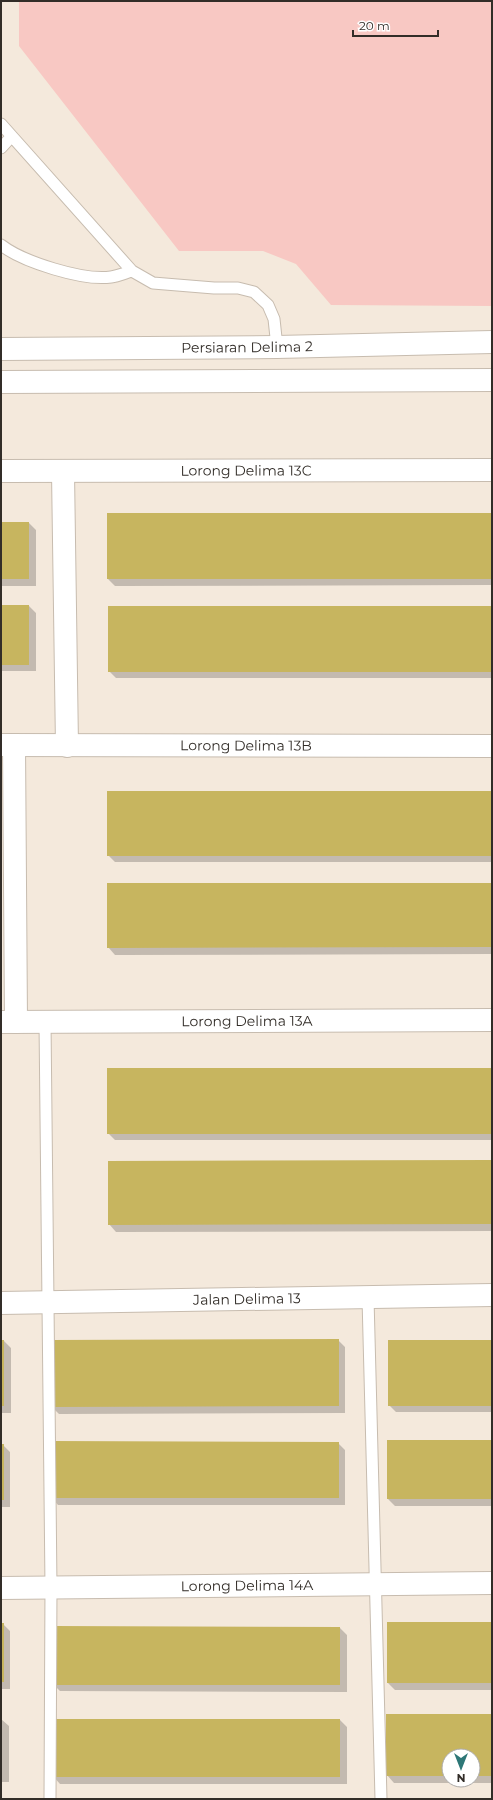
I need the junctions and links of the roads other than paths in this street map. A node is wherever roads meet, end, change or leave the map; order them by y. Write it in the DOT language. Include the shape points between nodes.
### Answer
graph roads {
  1 [pos="1,124"];
  2 [pos="11,137"];
  3 [pos="1,148"];
  4 [pos="1,245"];
  5 [pos="132,271"];
  6 [pos="492,342"];
  7 [pos="277,347"];
  8 [pos="1,349"];
  9 [pos="492,380"];
  10 [pos="1,382"];
  11 [pos="492,470"];
  12 [pos="1,471"];
  13 [pos="63,472"];
  14 [pos="8,745"];
  15 [pos="67,746"];
  16 [pos="492,746"];
  17 [pos="492,1020"];
  18 [pos="8,1022"];
  19 [pos="45,1022"];
  20 [pos="492,1295"];
  21 [pos="368,1298"];
  22 [pos="1,1303"];
  23 [pos="48,1303"];
  24 [pos="492,1583"];
  25 [pos="376,1584"];
  26 [pos="51,1587"];
  27 [pos="1,1588"];
  28 [pos="50,1799"];
  29 [pos="380,1799"];
  1 -- 2 [label="lane"];
  2 -- 3 [label="lane"];
  2 -- 5 [label="lane"];
  4 -- 5 [label="lane" via="35,262 70,274 110,277"];
  5 -- 7 [label="lane" via="153,282 238,288 254,292 268,304 274,319"];
  6 -- 7 [label="street, Persiaran Delima 2"];
  7 -- 8 [label="street, Persiaran Delima 2"];
  9 -- 10 [label="street"];
  11 -- 13 [label="street, Lorong Delima 13C"];
  12 -- 13 [label="street, Lorong Delima 13C"];
  13 -- 15 [label="street"];
  14 -- 15 [label="street, Lorong Delima 13B"];
  14 -- 18 [label="street"];
  15 -- 16 [label="street, Lorong Delima 13B"];
  17 -- 19 [label="street, Lorong Delima 13A"];
  18 -- 19 [label="street, Lorong Delima 13A"];
  19 -- 23 [label="lane"];
  20 -- 21 [label="street, Jalan Delima 13"];
  21 -- 23 [label="street, Jalan Delima 13"];
  21 -- 25 [label="lane"];
  22 -- 23 [label="street, Jalan Delima 13"];
  23 -- 26 [label="lane"];
  24 -- 25 [label="street, Lorong Delima 14A"];
  25 -- 26 [label="street, Lorong Delima 14A"];
  25 -- 29 [label="lane"];
  26 -- 27 [label="street, Lorong Delima 14A"];
  26 -- 28 [label="lane"];
}
